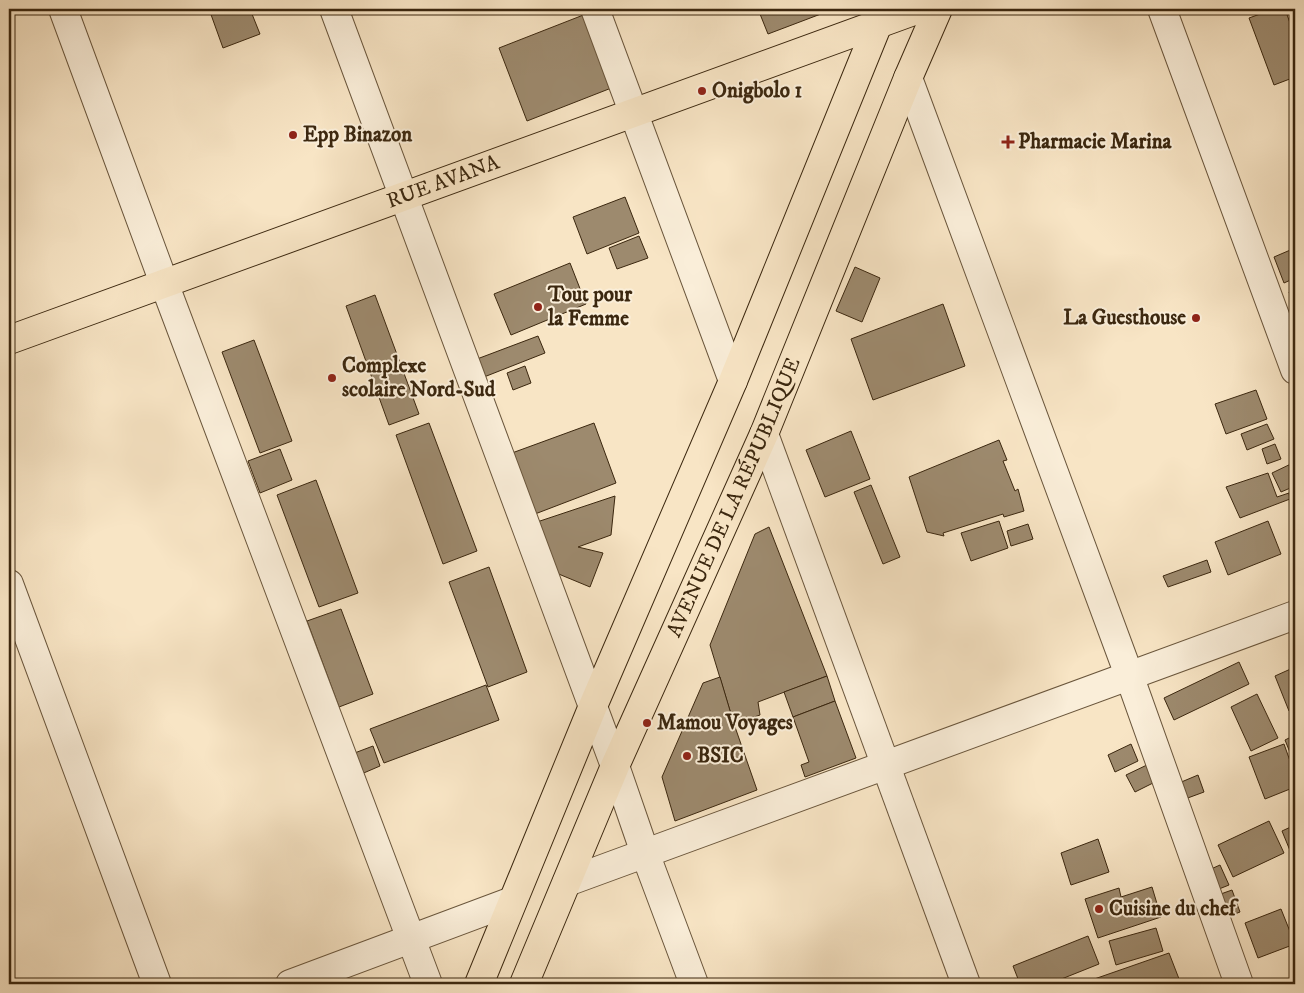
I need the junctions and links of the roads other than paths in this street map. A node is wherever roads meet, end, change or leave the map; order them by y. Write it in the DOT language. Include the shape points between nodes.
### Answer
graph roads {
  1 [pos="63,9"];
  2 [pos="334,9"];
  3 [pos="595,9"];
  4 [pos="919,9"];
  5 [pos="938,9"];
  6 [pos="1162,9"];
  7 [pos="881,17"];
  8 [pos="908,78"];
  9 [pos="633,113"];
  10 [pos="403,196"];
  11 [pos="164,283"];
  12 [pos="9,340"];
  13 [pos="1295,370"];
  14 [pos="733,381"];
  15 [pos="764,434"];
  16 [pos="9,584"];
  17 [pos="1295,615"];
  18 [pos="1129,675"];
  19 [pos="593,706"];
  20 [pos="886,765"];
  21 [pos="615,766"];
  22 [pos="645,853"];
  23 [pos="566,882"];
  24 [pos="512,901"];
  25 [pos="412,939"];
  26 [pos="157,984"];
  27 [pos="290,984"];
  28 [pos="428,984"];
  29 [pos="479,984"];
  30 [pos="524,984"];
  31 [pos="694,984"];
  32 [pos="966,984"];
  33 [pos="1239,984"];
  1 -- 11 [label="street"];
  2 -- 10 [label="street"];
  3 -- 9 [label="street"];
  4 -- 7 [label="main road, RUE AVANA"];
  5 -- 8 [label="main road, AVENUE DE LA RÉPUBLIQUE"];
  6 -- 13 [label="street"];
  7 -- 9 [label="main road, RUE AVANA"];
  7 -- 14 [label="main road"];
  8 -- 15 [label="main road, AVENUE DE LA RÉPUBLIQUE"];
  8 -- 18 [label="street"];
  9 -- 10 [label="main road, RUE AVANA"];
  9 -- 14 [label="street"];
  10 -- 11 [label="main road, RUE AVANA"];
  10 -- 19 [label="street"];
  11 -- 12 [label="main road, RUE AVANA"];
  11 -- 25 [label="street"];
  14 -- 19 [label="main road"];
  15 -- 20 [label="street"];
  15 -- 21 [label="main road, AVENUE DE LA RÉPUBLIQUE"];
  16 -- 26 [label="street"];
  17 -- 18 [label="street"];
  18 -- 20 [label="street"];
  18 -- 33 [label="street"];
  19 -- 21 [label="street"];
  19 -- 24 [label="main road"];
  20 -- 22 [label="street"];
  20 -- 32 [label="street"];
  21 -- 22 [label="street"];
  21 -- 23 [label="main road, AVENUE DE LA RÉPUBLIQUE"];
  22 -- 23 [label="street"];
  22 -- 31 [label="street"];
  23 -- 30 [label="main road, AVENUE DE LA RÉPUBLIQUE"];
  24 -- 25 [label="street"];
  24 -- 29 [label="main road"];
  25 -- 27 [label="street"];
  25 -- 28 [label="street"];
}
